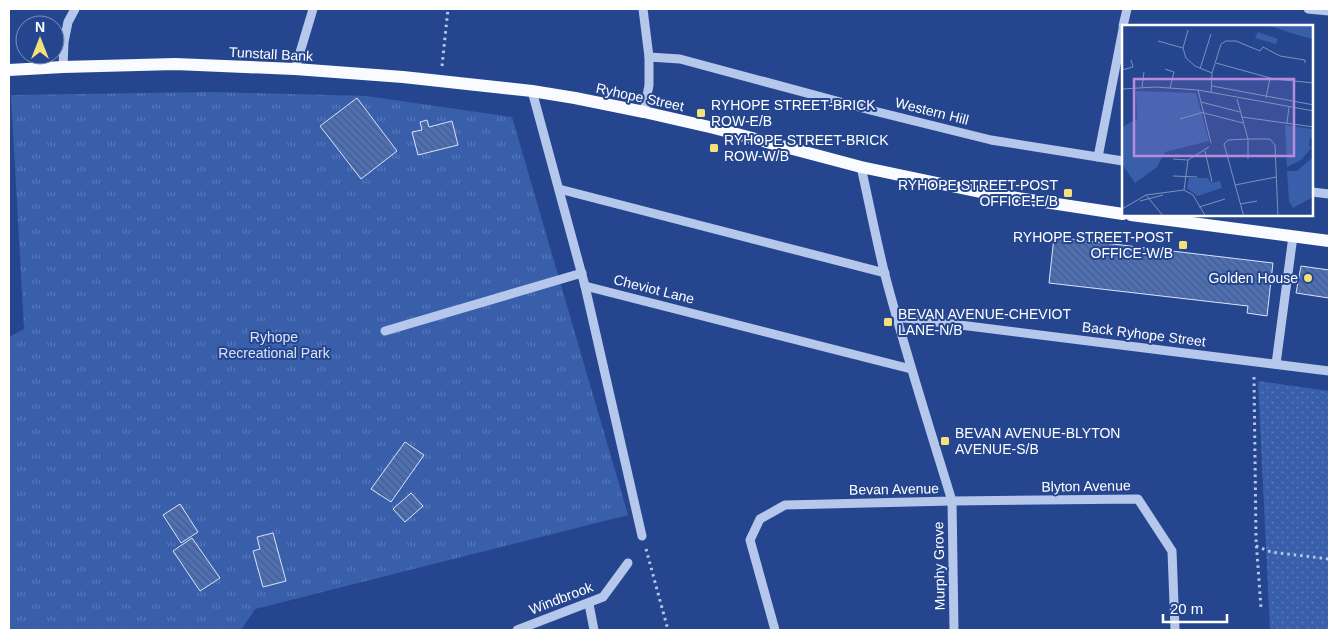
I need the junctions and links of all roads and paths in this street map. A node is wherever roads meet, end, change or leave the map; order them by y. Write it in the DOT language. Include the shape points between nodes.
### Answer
graph roads {
  1 [pos="75,9"];
  2 [pos="312,9"];
  3 [pos="448,9"];
  4 [pos="643,9"];
  5 [pos="1127,9"];
  6 [pos="1308,9"];
  7 [pos="1329,11"];
  8 [pos="1123,25"];
  9 [pos="1122,32"];
  10 [pos="649,56"];
  11 [pos="63,66"];
  12 [pos="295,69"];
  13 [pos="9,70"];
  14 [pos="440,81"];
  15 [pos="532,91"];
  16 [pos="644,112"];
  17 [pos="1098,157"];
  18 [pos="1122,161"];
  19 [pos="861,166"];
  20 [pos="559,189"];
  21 [pos="1313,192"];
  22 [pos="1329,194"];
  23 [pos="1122,214"];
  24 [pos="1139,216"];
  25 [pos="1293,236"];
  26 [pos="1329,241"];
  27 [pos="582,273"];
  28 [pos="884,273"];
  29 [pos="585,286"];
  30 [pos="896,317"];
  31 [pos="385,331"];
  32 [pos="1254,361"];
  33 [pos="1276,364"];
  34 [pos="911,369"];
  35 [pos="1329,371"];
  36 [pos="952,501"];
  37 [pos="642,536"];
  38 [pos="1256,546"];
  39 [pos="1329,559"];
  40 [pos="628,563"];
  41 [pos="589,604"];
  42 [pos="1261,608"];
  43 [pos="517,630"];
  44 [pos="594,630"];
  45 [pos="668,630"];
  46 [pos="774,630"];
  47 [pos="954,630"];
  48 [pos="1175,630"];
  1 -- 11 [label="street" via="68,22"];
  2 -- 12 [label="street"];
  3 -- 14 [label="path"];
  4 -- 10 [label="street"];
  5 -- 8 [label="street"];
  6 -- 7 [label="street"];
  9 -- 17 [label="street"];
  10 -- 16 [label="street" via="649,85"];
  10 -- 17 [label="street, Western Hill" via="680,59 992,140"];
  11 -- 12 [label="main road, Tunstall Bank" via="175,64"];
  11 -- 13 [label="main road, Tunstall Bank"];
  12 -- 14 [label="main road, Tunstall Bank"];
  14 -- 15 [label="main road, Tunstall Bank"];
  15 -- 16 [label="main road, Ryhope Street"];
  15 -- 20 [label="street"];
  16 -- 19 [label="main road, Ryhope Street"];
  17 -- 18 [label="street, Western Hill"];
  19 -- 23 [label="main road, Ryhope Street" via="985,193"];
  19 -- 28 [label="street, Bevan Avenue"];
  20 -- 27 [label="street"];
  20 -- 28 [label="street"];
  21 -- 22 [label="street"];
  24 -- 25 [label="main road"];
  25 -- 26 [label="main road"];
  25 -- 33 [label="street"];
  27 -- 29 [label="street"];
  27 -- 31 [label="street"];
  28 -- 30 [label="street, Bevan Avenue"];
  29 -- 34 [label="street, Cheviot Lane"];
  29 -- 37 [label="street"];
  30 -- 32 [label="street, Back Ryhope Street"];
  30 -- 34 [label="street, Bevan Avenue"];
  32 -- 33 [label="street, Back Ryhope Street"];
  32 -- 38 [label="path"];
  33 -- 35 [label="street, Back Ryhope Street"];
  34 -- 36 [label="street, Bevan Avenue"];
  36 -- 46 [label="street, Bevan Avenue" via="785,505 760,519 750,540"];
  36 -- 47 [label="street, Murphy Grove"];
  36 -- 48 [label="street, Blyton Avenue" via="1138,499 1172,551"];
  37 -- 45 [label="path"];
  38 -- 39 [label="path" via="1271,552"];
  38 -- 42 [label="path"];
  40 -- 41 [label="street, Windbrook" via="603,597"];
  41 -- 43 [label="street, Windbrook"];
  41 -- 44 [label="street"];
}
